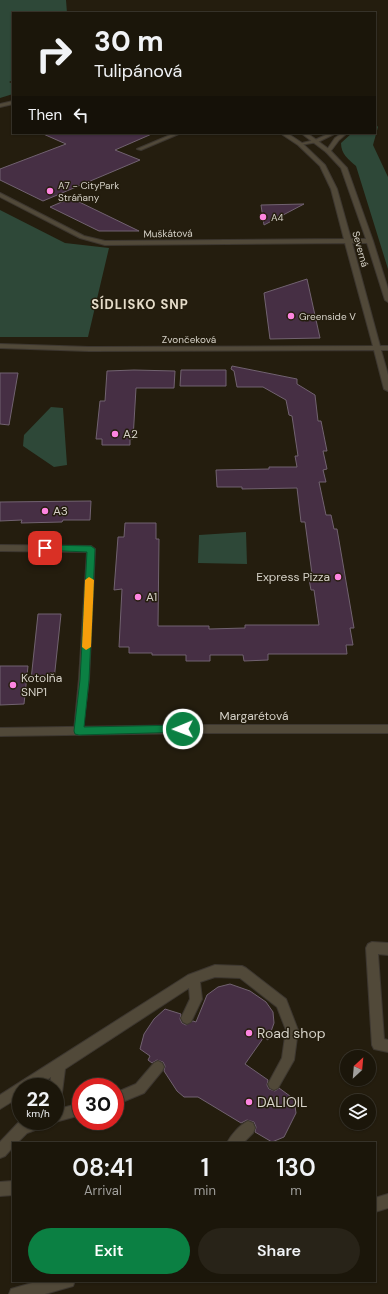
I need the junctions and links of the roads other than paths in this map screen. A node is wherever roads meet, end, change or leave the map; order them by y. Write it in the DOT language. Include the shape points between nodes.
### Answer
graph roads {
  1 [pos="12,102"];
  2 [pos="0,106"];
  3 [pos="177,134"];
  4 [pos="285,134"];
  5 [pos="306,134"];
  6 [pos="332,134"];
  7 [pos="344,134"];
  8 [pos="316,141"];
  9 [pos="300,144"];
  10 [pos="139,150"];
  11 [pos="328,151"];
  12 [pos="0,194"];
  13 [pos="348,240"];
  14 [pos="370,241"];
  15 [pos="388,300"];
  16 [pos="0,346"];
  17 [pos="377,348"];
  18 [pos="388,348"];
  19 [pos="388,389"];
  20 [pos="0,548"];
  21 [pos="388,729"];
  22 [pos="79,731"];
  23 [pos="0,732"];
  24 [pos="388,949"];
  25 [pos="194,978"];
  26 [pos="187,1018"];
  27 [pos="388,1046"];
  28 [pos="59,1064"];
  29 [pos="158,1067"];
  30 [pos="38,1078"];
  31 [pos="57,1078"];
  32 [pos="274,1084"];
  33 [pos="124,1095"];
  34 [pos="12,1096"];
  35 [pos="0,1103"];
  36 [pos="248,1128"];
  37 [pos="21,1130"];
  38 [pos="235,1142"];
  39 [pos="0,1151"];
  40 [pos="12,1188"];
  41 [pos="0,1189"];
  42 [pos="388,1202"];
  43 [pos="376,1205"];
  44 [pos="64,1282"];
  45 [pos="16,1294"];
  1 -- 2 [label="street"];
  3 -- 10 [label="lane"];
  4 -- 9 [label="street, Severná"];
  5 -- 8 [label="street, Severná"];
  6 -- 8 [label="lane"];
  7 -- 11 [label="lane"];
  8 -- 9 [label="lane"];
  8 -- 11 [label="street, Severná"];
  9 -- 13 [label="street, Severná" via="322,165 334,189"];
  11 -- 14 [label="street, Severná" via="344,168"];
  12 -- 13 [label="street, Muškátová" via="82,237 105,243"];
  13 -- 14 [label="street, Muškátová"];
  13 -- 17 [label="street, Severná"];
  14 -- 15 [label="street, Severná"];
  16 -- 17 [label="street, Zvončeková" via="89,349"];
  17 -- 18 [label="street, Zvončeková"];
  17 -- 19 [label="street, Severná"];
  20 -- 22 [label="lane" via="91,549"];
  21 -- 22 [label="street, Margarétová"];
  22 -- 23 [label="street, Margarétová"];
  24 -- 27 [label="lane" via="372,948 378,1045"];
  25 -- 26 [label="lane" via="196,999"];
  25 -- 28 [label="lane"];
  25 -- 32 [label="lane" via="215,971 242,972 282,1003 292,1030 288,1060"];
  28 -- 30 [label="lane"];
  28 -- 31 [label="lane"];
  29 -- 33 [label="lane" via="140,1089"];
  34 -- 35 [label="lane"];
  36 -- 38 [label="lane"];
  37 -- 39 [label="lane"];
  40 -- 41 [label="lane"];
  42 -- 43 [label="lane"];
  44 -- 45 [label="lane"];
}
